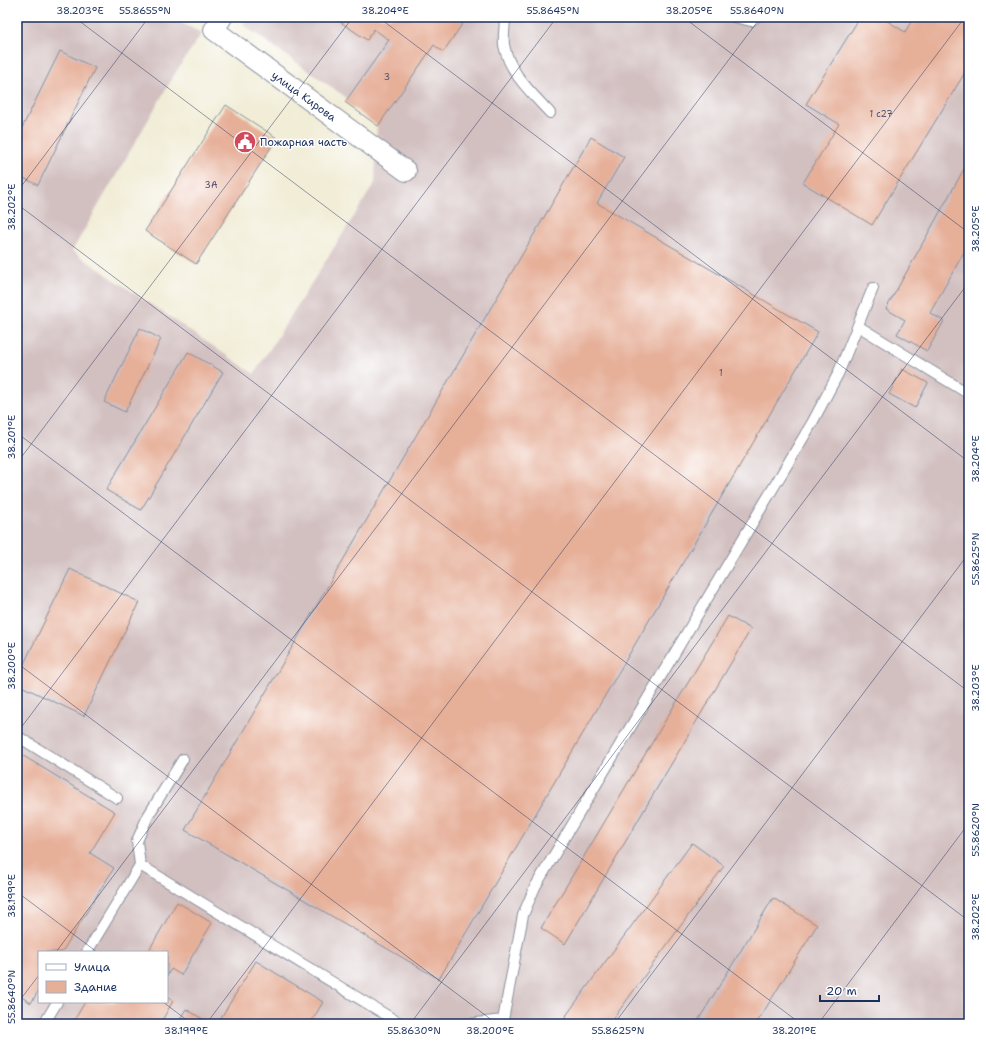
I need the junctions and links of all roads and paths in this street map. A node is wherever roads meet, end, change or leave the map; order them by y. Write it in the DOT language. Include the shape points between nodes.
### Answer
graph roads {
  1 [pos="222,17"];
  2 [pos="505,17"];
  3 [pos="734,17"];
  4 [pos="756,17"];
  5 [pos="550,113"];
  6 [pos="406,170"];
  7 [pos="873,288"];
  8 [pos="858,326"];
  9 [pos="969,394"];
  10 [pos="17,736"];
  11 [pos="183,759"];
  12 [pos="117,798"];
  13 [pos="140,865"];
  14 [pos="88,951"];
  15 [pos="56,1003"];
  16 [pos="506,1022"];
  17 [pos="44,1024"];
  18 [pos="401,1024"];
  19 [pos="468,1024"];
  1 -- 6 [label="street, улица Кирова" via="214,30"];
  2 -- 5 [label="lane" via="504,45 517,76"];
  3 -- 4 [label="lane" via="751,21"];
  7 -- 8 [label="lane"];
  8 -- 9 [label="lane"];
  8 -- 16 [label="lane" via="838,374 812,423 535,887 523,915"];
  10 -- 12 [label="lane"];
  11 -- 13 [label="lane" via="148,816 137,841"];
  13 -- 14 [label="lane"];
  13 -- 18 [label="lane"];
  15 -- 17 [label="lane"];
  16 -- 19 [label="lane"];
}
